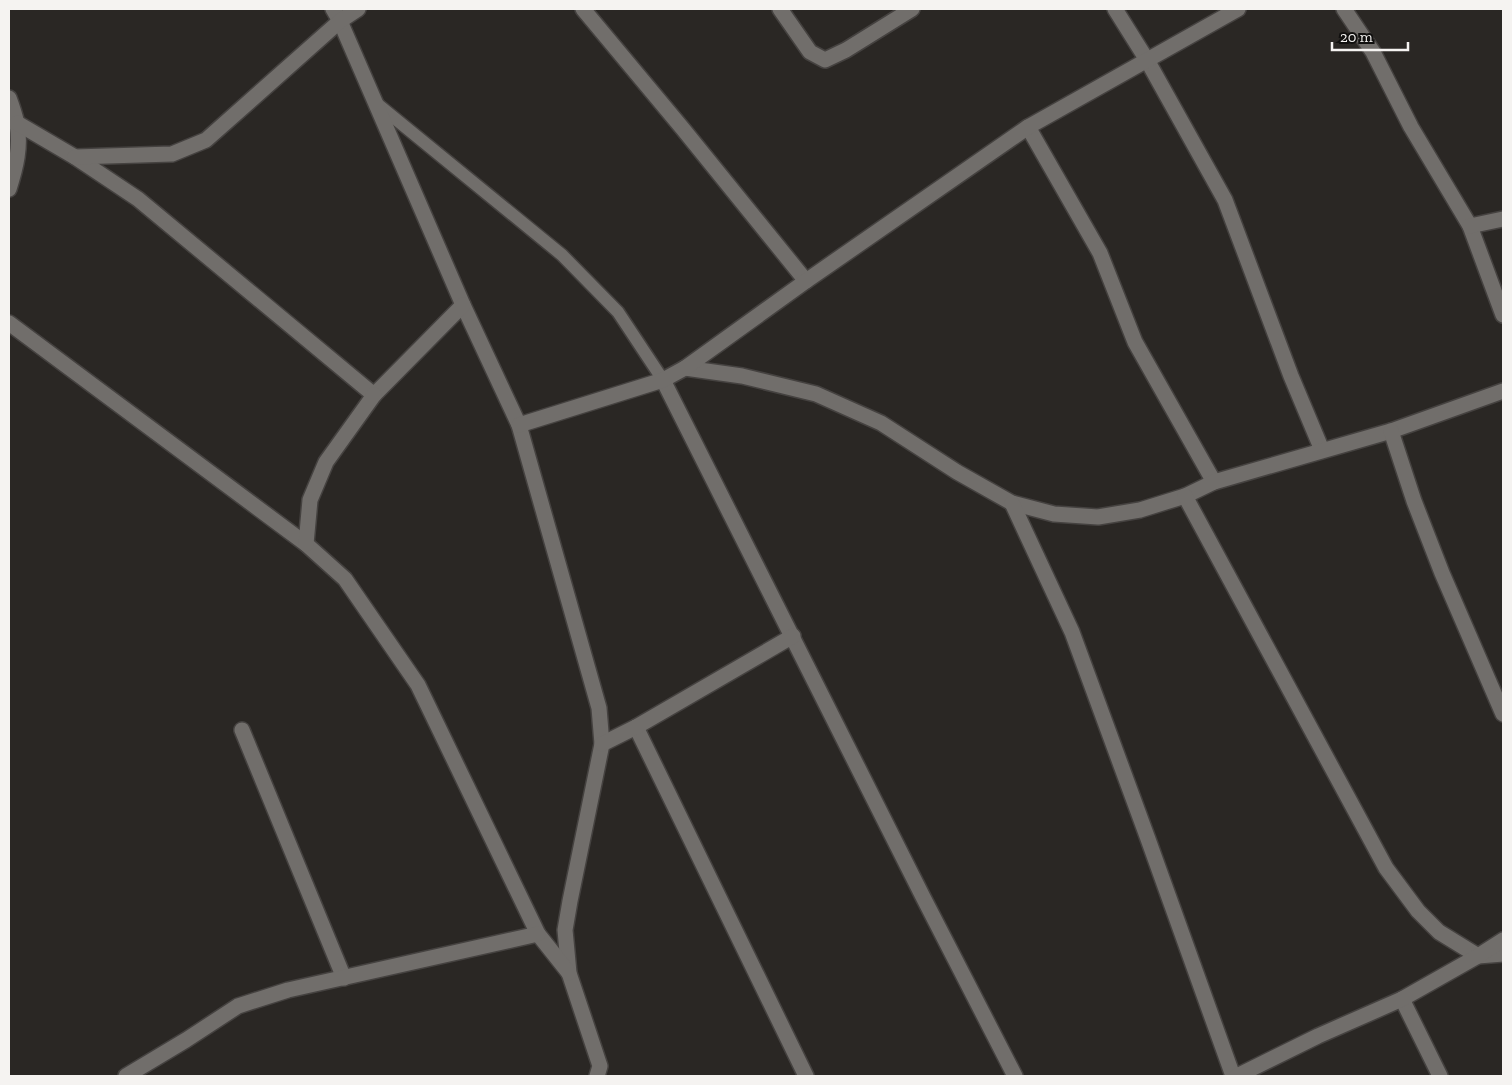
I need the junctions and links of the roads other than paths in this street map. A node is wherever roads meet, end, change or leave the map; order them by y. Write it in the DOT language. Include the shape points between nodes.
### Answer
graph roads {
  1 [pos="358,9"];
  2 [pos="583,9"];
  3 [pos="780,9"];
  4 [pos="912,9"];
  5 [pos="1114,9"];
  6 [pos="1238,9"];
  7 [pos="1344,9"];
  8 [pos="337,15"];
  9 [pos="1147,60"];
  10 [pos="9,98"];
  11 [pos="376,103"];
  12 [pos="17,123"];
  13 [pos="1028,127"];
  14 [pos="75,158"];
  15 [pos="9,189"];
  16 [pos="1503,218"];
  17 [pos="1470,226"];
  18 [pos="806,281"];
  19 [pos="463,305"];
  20 [pos="1503,316"];
  21 [pos="9,323"];
  22 [pos="685,368"];
  23 [pos="663,380"];
  24 [pos="1503,392"];
  25 [pos="374,395"];
  26 [pos="519,425"];
  27 [pos="1391,431"];
  28 [pos="1322,450"];
  29 [pos="1214,482"];
  30 [pos="1185,496"];
  31 [pos="1012,504"];
  32 [pos="306,544"];
  33 [pos="794,636"];
  34 [pos="1503,714"];
  35 [pos="636,727"];
  36 [pos="242,730"];
  37 [pos="602,744"];
  38 [pos="538,934"];
  39 [pos="1503,940"];
  40 [pos="1503,954"];
  41 [pos="1478,956"];
  42 [pos="569,973"];
  43 [pos="344,978"];
  44 [pos="1402,999"];
  45 [pos="601,1073"];
  46 [pos="126,1076"];
  47 [pos="806,1076"];
  48 [pos="1015,1076"];
  49 [pos="1233,1076"];
  50 [pos="1237,1076"];
  51 [pos="1440,1076"];
  1 -- 8 [label="street"];
  2 -- 18 [label="street"];
  3 -- 4 [label="street" via="810,52 825,60"];
  5 -- 9 [label="street"];
  6 -- 9 [label="street"];
  7 -- 17 [label="street" via="1373,52 1410,127"];
  8 -- 11 [label="street"];
  8 -- 14 [label="street" via="206,140 172,154"];
  9 -- 13 [label="street"];
  9 -- 28 [label="street" via="1225,200"];
  10 -- 12 [label="street"];
  11 -- 19 [label="street"];
  11 -- 23 [label="lane" via="562,255 618,312"];
  12 -- 14 [label="street"];
  12 -- 15 [label="street" via="17,164"];
  13 -- 18 [label="street"];
  13 -- 29 [label="street" via="1100,253 1135,342"];
  14 -- 25 [label="street" via="138,199"];
  16 -- 17 [label="street"];
  17 -- 20 [label="street"];
  18 -- 22 [label="street"];
  19 -- 25 [label="street"];
  19 -- 26 [label="street"];
  21 -- 32 [label="street"];
  22 -- 23 [label="street"];
  22 -- 31 [label="street" via="742,376 816,394 880,423"];
  23 -- 26 [label="street"];
  23 -- 33 [label="street"];
  24 -- 27 [label="street"];
  25 -- 32 [label="street" via="326,462 310,500"];
  26 -- 37 [label="street" via="599,708"];
  27 -- 28 [label="street"];
  27 -- 34 [label="street" via="1442,574"];
  28 -- 29 [label="street"];
  29 -- 30 [label="street"];
  30 -- 31 [label="street" via="1140,510 1098,517 1054,514"];
  30 -- 41 [label="street" via="1386,868 1439,932"];
  31 -- 49 [label="street" via="1072,632"];
  32 -- 38 [label="street" via="345,579 418,685"];
  33 -- 35 [label="street"];
  33 -- 48 [label="street"];
  35 -- 37 [label="street"];
  35 -- 47 [label="street"];
  36 -- 43 [label="street"];
  37 -- 42 [label="street" via="567,920"];
  38 -- 42 [label="street"];
  38 -- 43 [label="street"];
  39 -- 41 [label="street"];
  40 -- 41 [label="street"];
  41 -- 44 [label="street"];
  42 -- 45 [label="street"];
  43 -- 46 [label="street" via="288,990 238,1006"];
  44 -- 50 [label="street"];
  44 -- 51 [label="street"];
}
